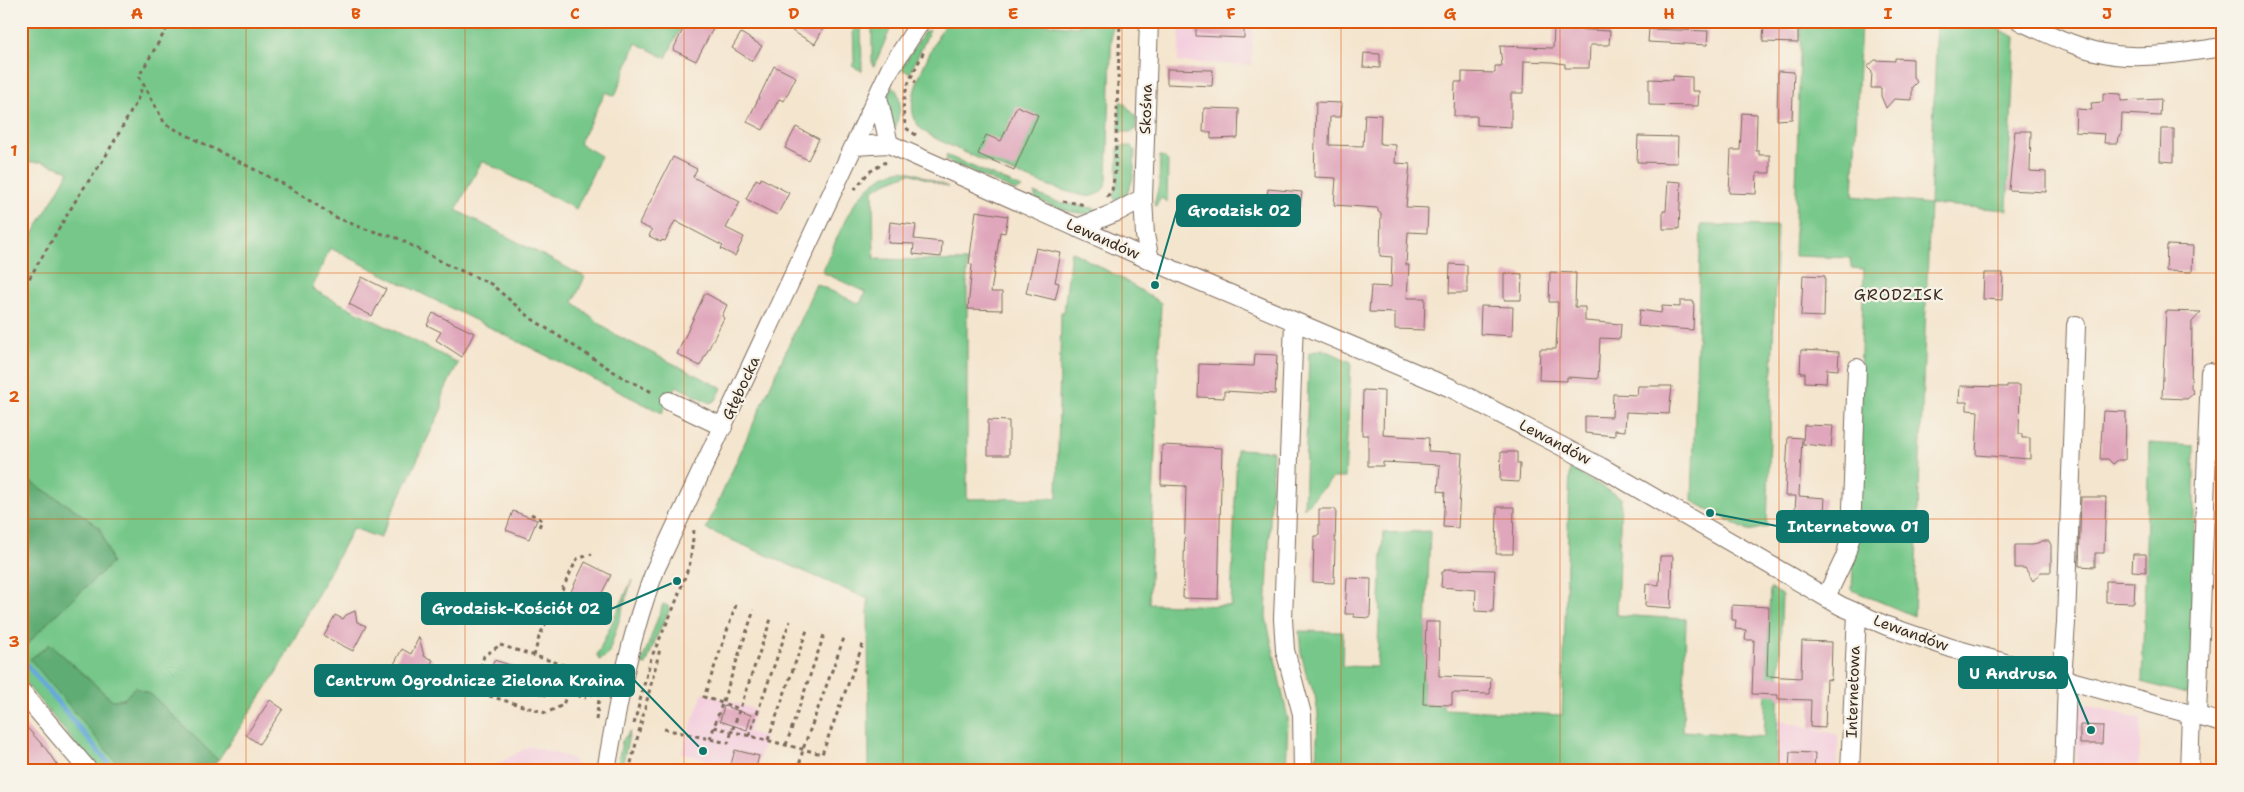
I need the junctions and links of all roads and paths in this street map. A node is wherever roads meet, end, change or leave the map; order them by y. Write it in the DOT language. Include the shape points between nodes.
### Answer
graph roads {
  1 [pos="171,21"];
  2 [pos="921,21"];
  3 [pos="1120,21"];
  4 [pos="1149,21"];
  5 [pos="2020,21"];
  6 [pos="926,46"];
  7 [pos="2223,47"];
  8 [pos="143,84"];
  9 [pos="878,96"];
  10 [pos="906,128"];
  11 [pos="855,146"];
  12 [pos="890,152"];
  13 [pos="851,194"];
  14 [pos="1143,198"];
  15 [pos="1105,200"];
  16 [pos="1077,228"];
  17 [pos="1150,260"];
  18 [pos="21,292"];
  19 [pos="1294,322"];
  20 [pos="2076,325"];
  21 [pos="1857,368"];
  22 [pos="2210,372"];
  23 [pos="669,401"];
  24 [pos="723,427"];
  25 [pos="531,514"];
  26 [pos="695,525"];
  27 [pos="539,526"];
  28 [pos="592,554"];
  29 [pos="1826,597"];
  30 [pos="736,605"];
  31 [pos="754,610"];
  32 [pos="1857,613"];
  33 [pos="772,616"];
  34 [pos="790,621"];
  35 [pos="808,627"];
  36 [pos="825,632"];
  37 [pos="844,638"];
  38 [pos="863,644"];
  39 [pos="660,649"];
  40 [pos="534,656"];
  41 [pos="2064,679"];
  42 [pos="571,682"];
  43 [pos="554,689"];
  44 [pos="21,691"];
  45 [pos="567,692"];
  46 [pos="593,695"];
  47 [pos="586,698"];
  48 [pos="722,703"];
  49 [pos="740,709"];
  50 [pos="2194,715"];
  51 [pos="2223,723"];
  52 [pos="714,727"];
  53 [pos="664,729"];
  54 [pos="632,730"];
  55 [pos="732,732"];
  56 [pos="749,736"];
  57 [pos="710,739"];
  58 [pos="768,740"];
  59 [pos="786,745"];
  60 [pos="803,749"];
  61 [pos="625,764"];
  62 [pos="89,771"];
  63 [pos="606,771"];
  64 [pos="624,771"];
  65 [pos="630,771"];
  66 [pos="798,771"];
  67 [pos="1303,771"];
  68 [pos="1850,771"];
  69 [pos="2064,771"];
  70 [pos="2189,771"];
  1 -- 8 [label="path" via="139,76"];
  2 -- 9 [label="street, Głębocka" via="890,69"];
  3 -- 15 [label="path" via="1115,173 1112,190"];
  4 -- 14 [label="street, Skośna"];
  5 -- 7 [label="street" via="2052,36 2113,55 2177,54"];
  6 -- 10 [label="path" via="905,88 903,110"];
  8 -- 18 [label="path" via="136,103 104,159"];
  8 -- 23 [label="path" via="165,124 287,186 334,217 397,238 491,284 532,319 622,377"];
  9 -- 11 [label="street, Głębocka"];
  9 -- 12 [label="street"];
  11 -- 12 [label="street, Lewandów"];
  11 -- 24 [label="street, Głębocka"];
  12 -- 13 [label="path" via="868,172"];
  12 -- 16 [label="street, Lewandów"];
  14 -- 16 [label="street"];
  14 -- 17 [label="street, Skośna"];
  16 -- 17 [label="street, Lewandów"];
  17 -- 19 [label="street, Lewandów"];
  19 -- 29 [label="street, Lewandów" via="1402,366 1497,411"];
  19 -- 67 [label="street" via="1283,620 1285,650 1302,714"];
  20 -- 41 [label="street"];
  21 -- 29 [label="street" via="1850,536 1846,557"];
  22 -- 50 [label="street"];
  23 -- 24 [label="street"];
  24 -- 63 [label="street, Głębocka" via="651,581 624,676"];
  25 -- 27 [label="path" via="542,520"];
  26 -- 54 [label="path" via="690,563 651,658"];
  28 -- 40 [label="path" via="577,559 539,637"];
  29 -- 32 [label="street, Lewandów"];
  30 -- 48 [label="path" via="704,697"];
  31 -- 48 [label="path"];
  32 -- 41 [label="street, Lewandów" via="1935,643"];
  32 -- 68 [label="street, Internetowa"];
  33 -- 49 [label="path"];
  34 -- 56 [label="path"];
  35 -- 58 [label="path"];
  36 -- 59 [label="path"];
  37 -- 60 [label="path"];
  38 -- 60 [label="path" via="822,754"];
  39 -- 65 [label="path"];
  40 -- 42 [label="path" via="564,666"];
  40 -- 45 [label="path" via="500,645 484,656 476,682 483,694 546,713 563,705"];
  41 -- 50 [label="street, Lewandów"];
  41 -- 69 [label="street"];
  42 -- 45 [label="path"];
  42 -- 46 [label="path"];
  43 -- 45 [label="path"];
  44 -- 62 [label="street"];
  45 -- 47 [label="path"];
  48 -- 49 [label="path"];
  48 -- 52 [label="path"];
  49 -- 55 [label="path"];
  50 -- 51 [label="street, Lewandów"];
  50 -- 70 [label="street"];
  52 -- 55 [label="path"];
  52 -- 57 [label="path"];
  53 -- 57 [label="path"];
  55 -- 56 [label="path"];
  55 -- 57 [label="path" via="728,743"];
  56 -- 58 [label="path"];
  58 -- 59 [label="path"];
  59 -- 60 [label="path"];
  60 -- 66 [label="path"];
  61 -- 64 [label="path"];
}
